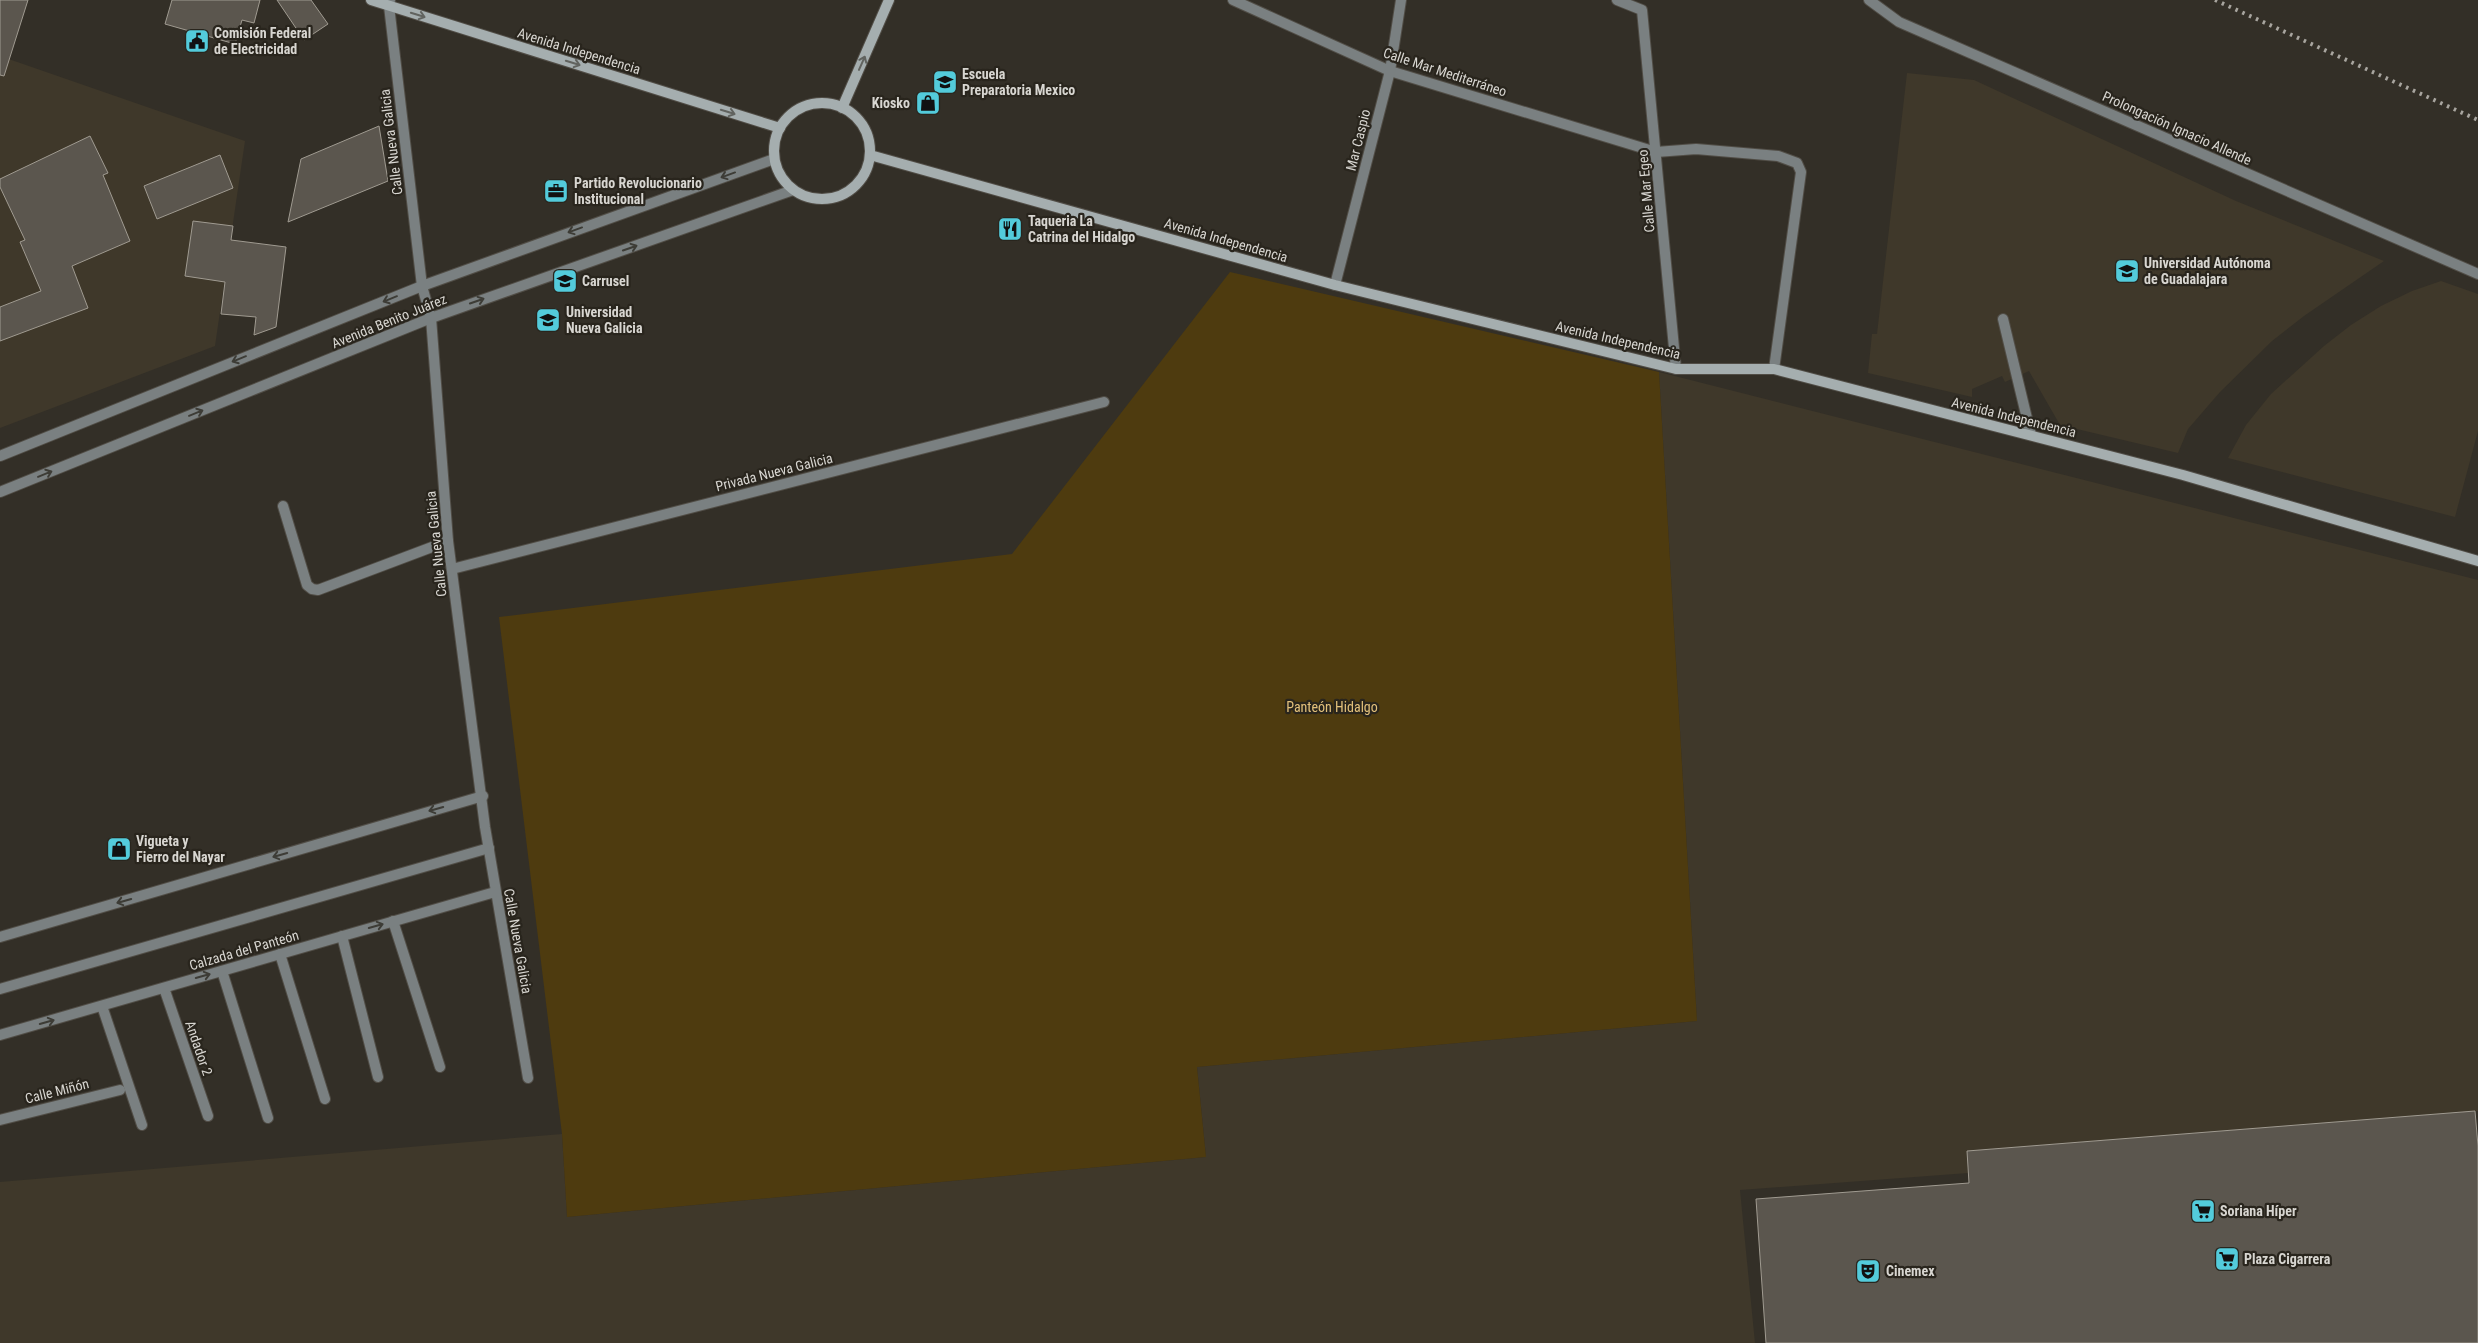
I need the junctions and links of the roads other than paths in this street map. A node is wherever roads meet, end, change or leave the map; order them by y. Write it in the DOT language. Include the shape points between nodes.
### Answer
graph roads {
  1 [pos="371,0"];
  2 [pos="889,0"];
  3 [pos="1233,0"];
  4 [pos="1401,0"];
  5 [pos="1617,0"];
  6 [pos="1869,0"];
  7 [pos="389,3"];
  8 [pos="1390,71"];
  9 [pos="842,108"];
  10 [pos="780,128"];
  11 [pos="1656,152"];
  12 [pos="870,155"];
  13 [pos="774,159"];
  14 [pos="793,190"];
  15 [pos="2478,274"];
  16 [pos="1336,285"];
  17 [pos="422,286"];
  18 [pos="431,318"];
  19 [pos="2002,319"];
  20 [pos="1676,369"];
  21 [pos="1774,369"];
  22 [pos="1104,402"];
  23 [pos="2031,435"];
  24 [pos="0,456"];
  25 [pos="0,492"];
  26 [pos="283,506"];
  27 [pos="448,541"];
  28 [pos="2478,561"];
  29 [pos="452,569"];
  30 [pos="483,796"];
  31 [pos="488,848"];
  32 [pos="495,892"];
  33 [pos="394,921"];
  34 [pos="342,936"];
  35 [pos="0,938"];
  36 [pos="280,954"];
  37 [pos="222,971"];
  38 [pos="164,988"];
  39 [pos="0,989"];
  40 [pos="102,1006"];
  41 [pos="0,1035"];
  42 [pos="440,1067"];
  43 [pos="378,1077"];
  44 [pos="528,1078"];
  45 [pos="120,1090"];
  46 [pos="324,1099"];
  47 [pos="208,1116"];
  48 [pos="268,1118"];
  49 [pos="0,1120"];
  50 [pos="142,1126"];
  1 -- 7 [label="main road, Avenida Independencia"];
  9 -- 2 [label="main road, one-way"];
  3 -- 8 [label="street, Calle Mar Mediterráneo"];
  4 -- 8 [label="street, Mar Caspio"];
  5 -- 11 [label="street, Calle Mar Egeo" via="1642,10"];
  6 -- 15 [label="street, Prolongación Ignacio Allende" via="1899,22"];
  7 -- 10 [label="main road, Avenida Independencia, one-way"];
  7 -- 17 [label="street, Calle Nueva Galicia"];
  8 -- 11 [label="street, Calle Mar Mediterráneo"];
  8 -- 16 [label="street, Mar Caspio"];
  9 -- 10 [label="main road" via="829,104 801,108"];
  9 -- 12 [label="main road" via="864,127"];
  10 -- 13 [label="main road" via="775,140"];
  11 -- 20 [label="street, Calle Mar Egeo"];
  11 -- 21 [label="street" via="1696,149 1778,156 1797,163 1801,172"];
  12 -- 14 [label="main road" via="867,169 859,182 842,195 820,200"];
  12 -- 16 [label="main road, Avenida Independencia"];
  13 -- 14 [label="main road" via="783,180"];
  13 -- 17 [label="street, Avenida Benito Juárez, one-way"];
  18 -- 14 [label="street, Avenida Benito Juárez, one-way"];
  16 -- 20 [label="main road, Avenida Independencia"];
  17 -- 18 [label="street, Calle Nueva Galicia"];
  17 -- 24 [label="street, Avenida Benito Juárez, one-way"];
  25 -- 18 [label="street, Avenida Benito Juárez, one-way"];
  18 -- 27 [label="street, Calle Nueva Galicia"];
  19 -- 23 [label="street"];
  20 -- 21 [label="main road, Avenida Independencia"];
  21 -- 23 [label="main road, Avenida Independencia"];
  22 -- 29 [label="street, Privada Nueva Galicia"];
  23 -- 28 [label="main road, Avenida Independencia" via="2183,475"];
  26 -- 27 [label="street" via="307,584 312,589 318,590"];
  27 -- 29 [label="street, Calle Nueva Galicia"];
  29 -- 30 [label="street, Calle Nueva Galicia"];
  30 -- 31 [label="street, Calle Nueva Galicia"];
  30 -- 35 [label="street, one-way"];
  31 -- 32 [label="street, Calle Nueva Galicia"];
  31 -- 39 [label="street"];
  32 -- 33 [label="street, Calzada del Panteón"];
  32 -- 44 [label="street, Calle Nueva Galicia"];
  34 -- 33 [label="street, Calzada del Panteón, one-way"];
  33 -- 42 [label="street"];
  34 -- 36 [label="street, Calzada del Panteón"];
  34 -- 43 [label="street"];
  36 -- 37 [label="street, Calzada del Panteón"];
  36 -- 46 [label="street"];
  38 -- 37 [label="street, Calzada del Panteón, one-way"];
  37 -- 48 [label="street"];
  38 -- 40 [label="street, Calzada del Panteón"];
  38 -- 47 [label="street, Andador 2"];
  41 -- 40 [label="street, Calzada del Panteón, one-way"];
  40 -- 50 [label="street"];
  45 -- 49 [label="street, Calle Miñón"];
}
